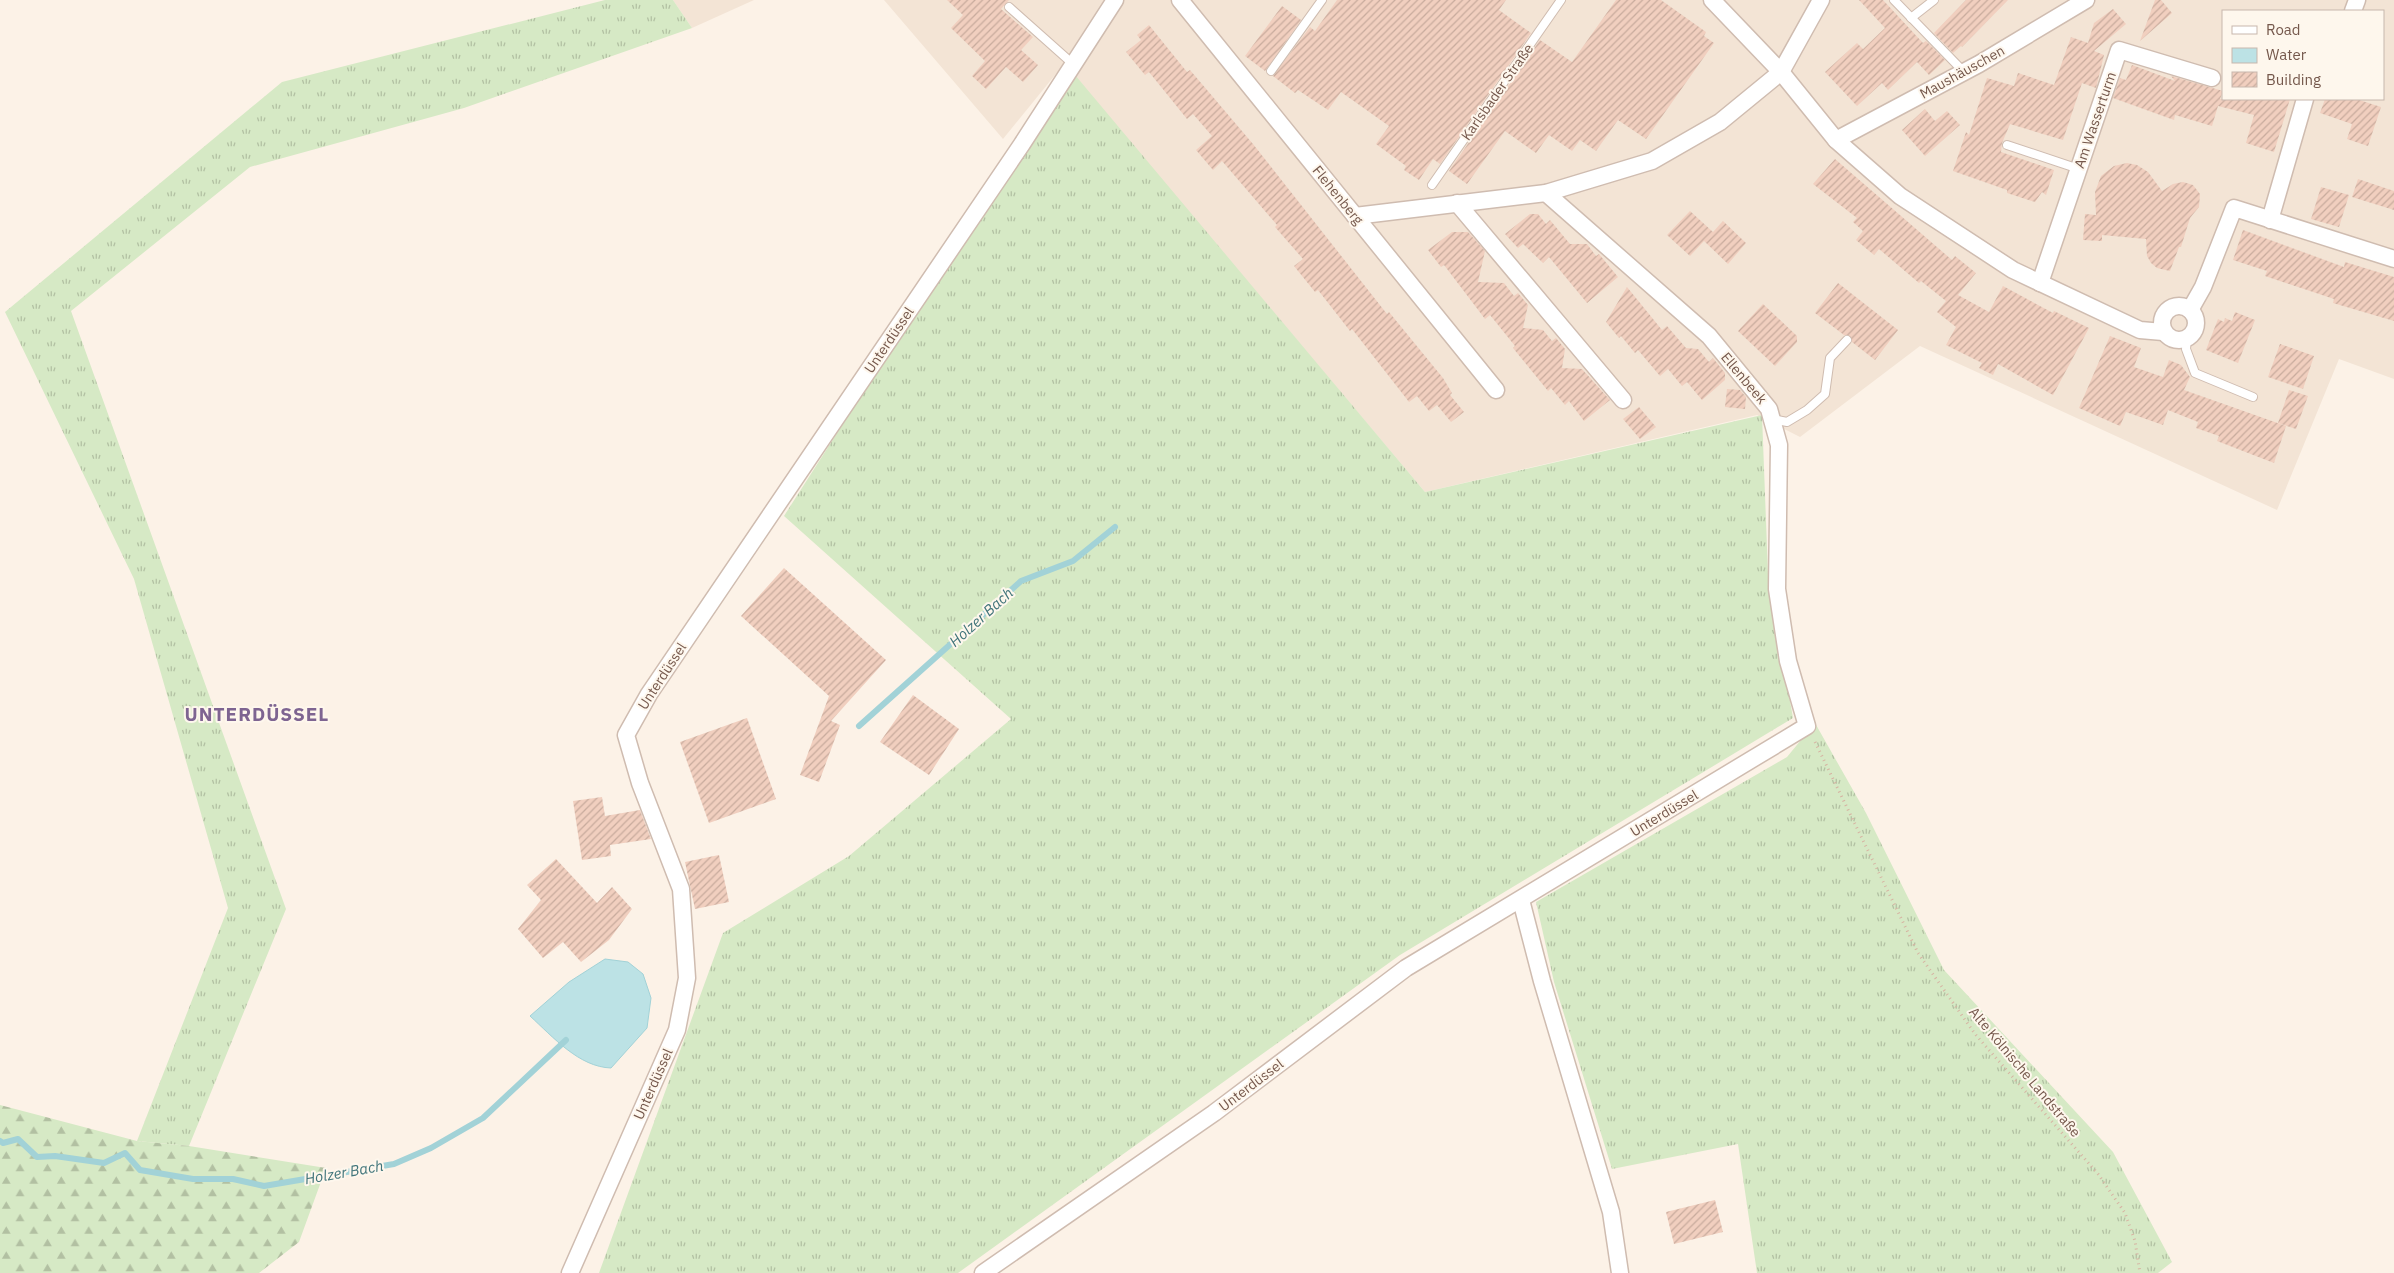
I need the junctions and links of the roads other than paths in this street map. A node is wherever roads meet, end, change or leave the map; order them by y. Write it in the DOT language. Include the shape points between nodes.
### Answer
graph roads {
  1 [pos="1115,0"];
  2 [pos="1180,0"];
  3 [pos="1322,0"];
  4 [pos="1561,0"];
  5 [pos="1712,0"];
  6 [pos="1821,0"];
  7 [pos="1894,0"];
  8 [pos="1907,0"];
  9 [pos="1934,0"];
  10 [pos="2086,0"];
  11 [pos="1009,6"];
  12 [pos="1902,8"];
  13 [pos="1912,18"];
  14 [pos="1074,64"];
  15 [pos="1271,71"];
  16 [pos="1782,72"];
  17 [pos="1965,72"];
  18 [pos="2212,78"];
  19 [pos="2306,100"];
  20 [pos="1836,140"];
  21 [pos="2007,145"];
  22 [pos="2079,169"];
  23 [pos="1432,185"];
  24 [pos="1546,193"];
  25 [pos="1457,203"];
  26 [pos="1355,216"];
  27 [pos="2270,220"];
  28 [pos="2394,260"];
  29 [pos="2040,282"];
  30 [pos="2190,310"];
  31 [pos="2163,332"];
  32 [pos="2187,338"];
  33 [pos="1847,340"];
  34 [pos="1496,390"];
  35 [pos="2253,397"];
  36 [pos="1623,400"];
  37 [pos="1772,419"];
  38 [pos="1807,726"];
  39 [pos="1521,900"];
  40 [pos="570,1273"];
  41 [pos="983,1273"];
  42 [pos="1620,1273"];
  1 -- 14 [label="street"];
  2 -- 26 [label="street, Flehenberg"];
  3 -- 15 [label="lane"];
  4 -- 23 [label="lane, Karlsbader Straße"];
  5 -- 16 [label="street"];
  6 -- 16 [label="street"];
  7 -- 12 [label="lane"];
  8 -- 12 [label="lane"];
  9 -- 13 [label="lane"];
  10 -- 17 [label="street, Maushäuschen"];
  11 -- 14 [label="lane"];
  12 -- 13 [label="lane"];
  13 -- 17 [label="lane"];
  14 -- 40 [label="street, Unterdüssel" via="649,694 626,734 640,783 681,889 687,978 677,1030"];
  16 -- 20 [label="street"];
  16 -- 24 [label="street" via="1720,122 1652,161"];
  17 -- 20 [label="street, Maushäuschen"];
  18 -- 22 [label="street, Am Wasserturm" via="2119,50"];
  19 -- 27 [label="street"];
  20 -- 29 [label="street" via="1900,196 2013,270"];
  21 -- 22 [label="lane"];
  22 -- 29 [label="street, Am Wasserturm"];
  24 -- 25 [label="street"];
  24 -- 37 [label="street, Ellenbeek" via="1709,336 1769,408"];
  25 -- 26 [label="street"];
  25 -- 36 [label="street"];
  26 -- 34 [label="street, Flehenberg"];
  27 -- 28 [label="street"];
  27 -- 30 [label="street" via="2234,208 2203,287"];
  29 -- 31 [label="street" via="2140,330"];
  30 -- 31 [label="street" via="2184,305 2170,307 2161,318"];
  30 -- 32 [label="street" via="2195,314 2196,328"];
  31 -- 32 [label="street" via="2174,341"];
  32 -- 35 [label="lane" via="2186,349 2195,373"];
  33 -- 37 [label="lane" via="1830,358 1825,394 1787,422"];
  37 -- 38 [label="street, Ellenbeek" via="1779,445 1777,589 1788,661"];
  38 -- 39 [label="street, Unterdüssel"];
  39 -- 41 [label="street, Unterdüssel" via="1406,968 1214,1113"];
  39 -- 42 [label="street" via="1611,1212"];
}
